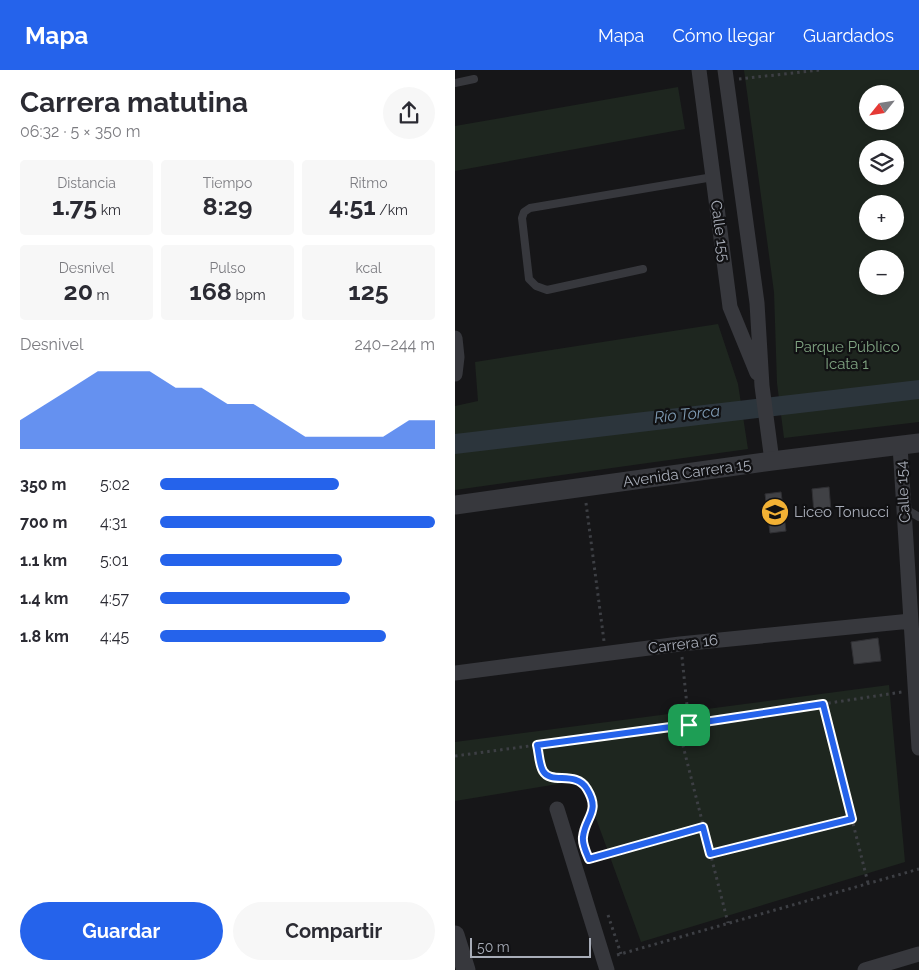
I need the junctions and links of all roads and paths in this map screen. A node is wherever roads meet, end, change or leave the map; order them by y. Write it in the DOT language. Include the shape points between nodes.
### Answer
graph roads {
  1 [pos="699,70"];
  2 [pos="820,70"];
  3 [pos="726,75"];
  4 [pos="475,79"];
  5 [pos="455,83"];
  6 [pos="713,178"];
  7 [pos="643,270"];
  8 [pos="455,338"];
  9 [pos="455,374"];
  10 [pos="762,386"];
  11 [pos="919,444"];
  12 [pos="900,446"];
  13 [pos="772,461"];
  14 [pos="585,500"];
  15 [pos="455,505"];
  16 [pos="904,508"];
  17 [pos="919,517"];
  18 [pos="911,621"];
  19 [pos="680,644"];
  20 [pos="606,654"];
  21 [pos="455,673"];
  22 [pos="915,690"];
  23 [pos="823,704"];
  24 [pos="689,725"];
  25 [pos="678,726"];
  26 [pos="537,745"];
  27 [pos="919,748"];
  28 [pos="455,756"];
  29 [pos="557,810"];
  30 [pos="852,819"];
  31 [pos="703,827"];
  32 [pos="583,843"];
  33 [pos="587,854"];
  34 [pos="710,854"];
  35 [pos="589,859"];
  36 [pos="592,868"];
  37 [pos="919,869"];
  38 [pos="867,883"];
  39 [pos="607,911"];
  40 [pos="728,924"];
  41 [pos="455,936"];
  42 [pos="621,954"];
  43 [pos="919,954"];
  44 [pos="605,964"];
  45 [pos="466,970"];
  46 [pos="865,970"];
  1 -- 6 [label="street, Calle 155"];
  2 -- 3 [label="path"];
  3 -- 10 [label="street, Calle 155" via="757,303"];
  4 -- 5 [label="lane"];
  6 -- 7 [label="lane" via="531,208 524,212 529,279 536,286 547,290"];
  6 -- 10 [label="street, Calle 155" via="730,307"];
  8 -- 9 [label="street"];
  10 -- 13 [label="street, Calle 155"];
  11 -- 12 [label="street, Avenida Carrera 15"];
  12 -- 13 [label="street, Avenida Carrera 15"];
  12 -- 16 [label="street, Calle 154"];
  13 -- 15 [label="street, Avenida Carrera 15"];
  14 -- 20 [label="path"];
  16 -- 17 [label="lane"];
  16 -- 18 [label="street, Calle 154"];
  18 -- 19 [label="street, Carrera 16"];
  18 -- 22 [label="street, Calle 154"];
  19 -- 20 [label="street, Carrera 16"];
  19 -- 24 [label="path"];
  20 -- 21 [label="street, Carrera 16"];
  22 -- 23 [label="path"];
  22 -- 27 [label="street, Calle 154"];
  23 -- 24 [label="path"];
  23 -- 30 [label="path"];
  24 -- 25 [label="path"];
  25 -- 26 [label="path"];
  25 -- 31 [label="path"];
  26 -- 28 [label="path"];
  26 -- 32 [label="path" via="544,773 551,778 570,777 586,786 591,796 593,808"];
  29 -- 44 [label="street"];
  30 -- 34 [label="path"];
  30 -- 38 [label="path"];
  31 -- 34 [label="path"];
  31 -- 35 [label="path"];
  33 -- 35 [label="path"];
  34 -- 40 [label="path"];
  35 -- 36 [label="path"];
  37 -- 38 [label="path"];
  38 -- 40 [label="path"];
  39 -- 42 [label="path"];
  40 -- 42 [label="path"];
  41 -- 45 [label="street"];
  42 -- 44 [label="path"];
  43 -- 46 [label="street"];
}
